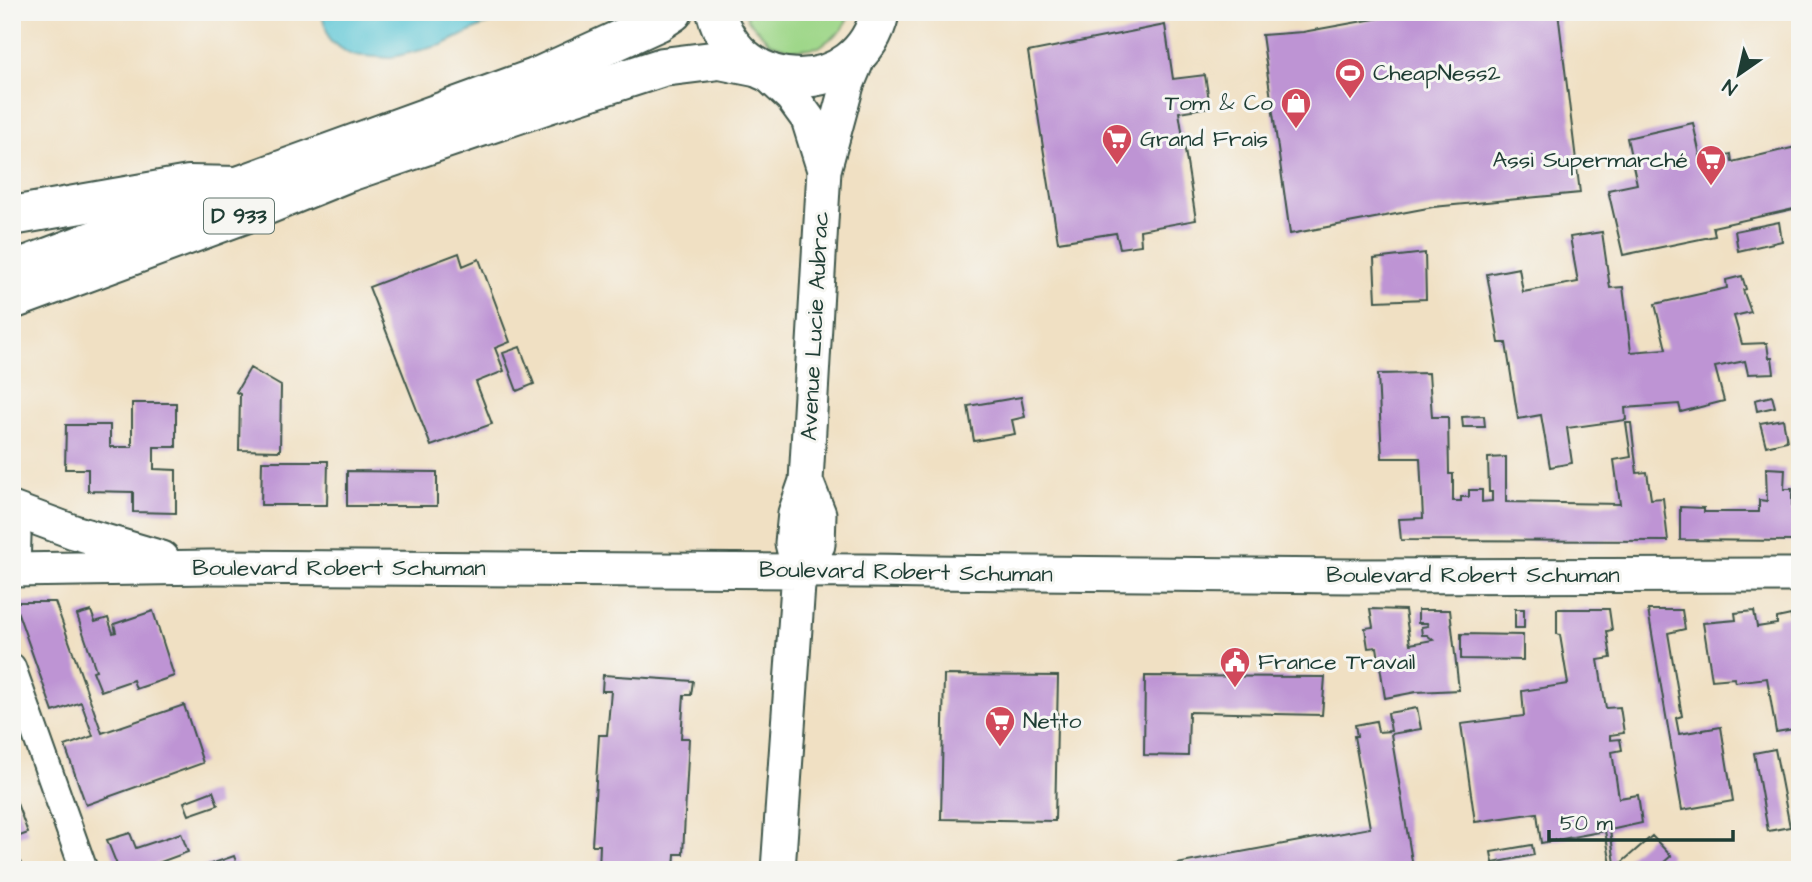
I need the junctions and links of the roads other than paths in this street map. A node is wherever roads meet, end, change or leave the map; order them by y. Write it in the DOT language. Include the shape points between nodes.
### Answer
graph roads {
  1 [pos="673,12"];
  2 [pos="716,12"];
  3 [pos="881,13"];
  4 [pos="862,49"];
  5 [pos="760,70"];
  6 [pos="824,170"];
  7 [pos="237,186"];
  8 [pos="12,216"];
  9 [pos="12,271"];
  10 [pos="12,300"];
  11 [pos="12,509"];
  12 [pos="12,533"];
  13 [pos="195,568"];
  14 [pos="13,570"];
  15 [pos="799,571"];
  16 [pos="1800,575"];
  17 [pos="12,667"];
  18 [pos="84,870"];
  19 [pos="778,870"];
  1 -- 7 [label="main road, D 933" via="535,78"];
  2 -- 5 [label="main road" via="734,50"];
  3 -- 4 [label="main road"];
  4 -- 5 [label="main road" via="842,67 817,77 791,79"];
  4 -- 6 [label="street, Avenue Lucie Aubrac"];
  5 -- 6 [label="street, Avenue Lucie Aubrac" via="792,97 808,119"];
  5 -- 10 [label="main road, D 933" via="720,60 663,67 346,173"];
  6 -- 15 [label="street, Avenue Lucie Aubrac" via="806,481 819,514 818,545"];
  7 -- 8 [label="main road" via="189,185"];
  7 -- 9 [label="main road, D 933"];
  11 -- 13 [label="street"];
  12 -- 14 [label="street"];
  13 -- 14 [label="street, Boulevard Robert Schuman"];
  13 -- 15 [label="street, Boulevard Robert Schuman"];
  15 -- 16 [label="street, Boulevard Robert Schuman"];
  15 -- 19 [label="street, Avenue Lucie Aubrac"];
  17 -- 18 [label="street"];
}
